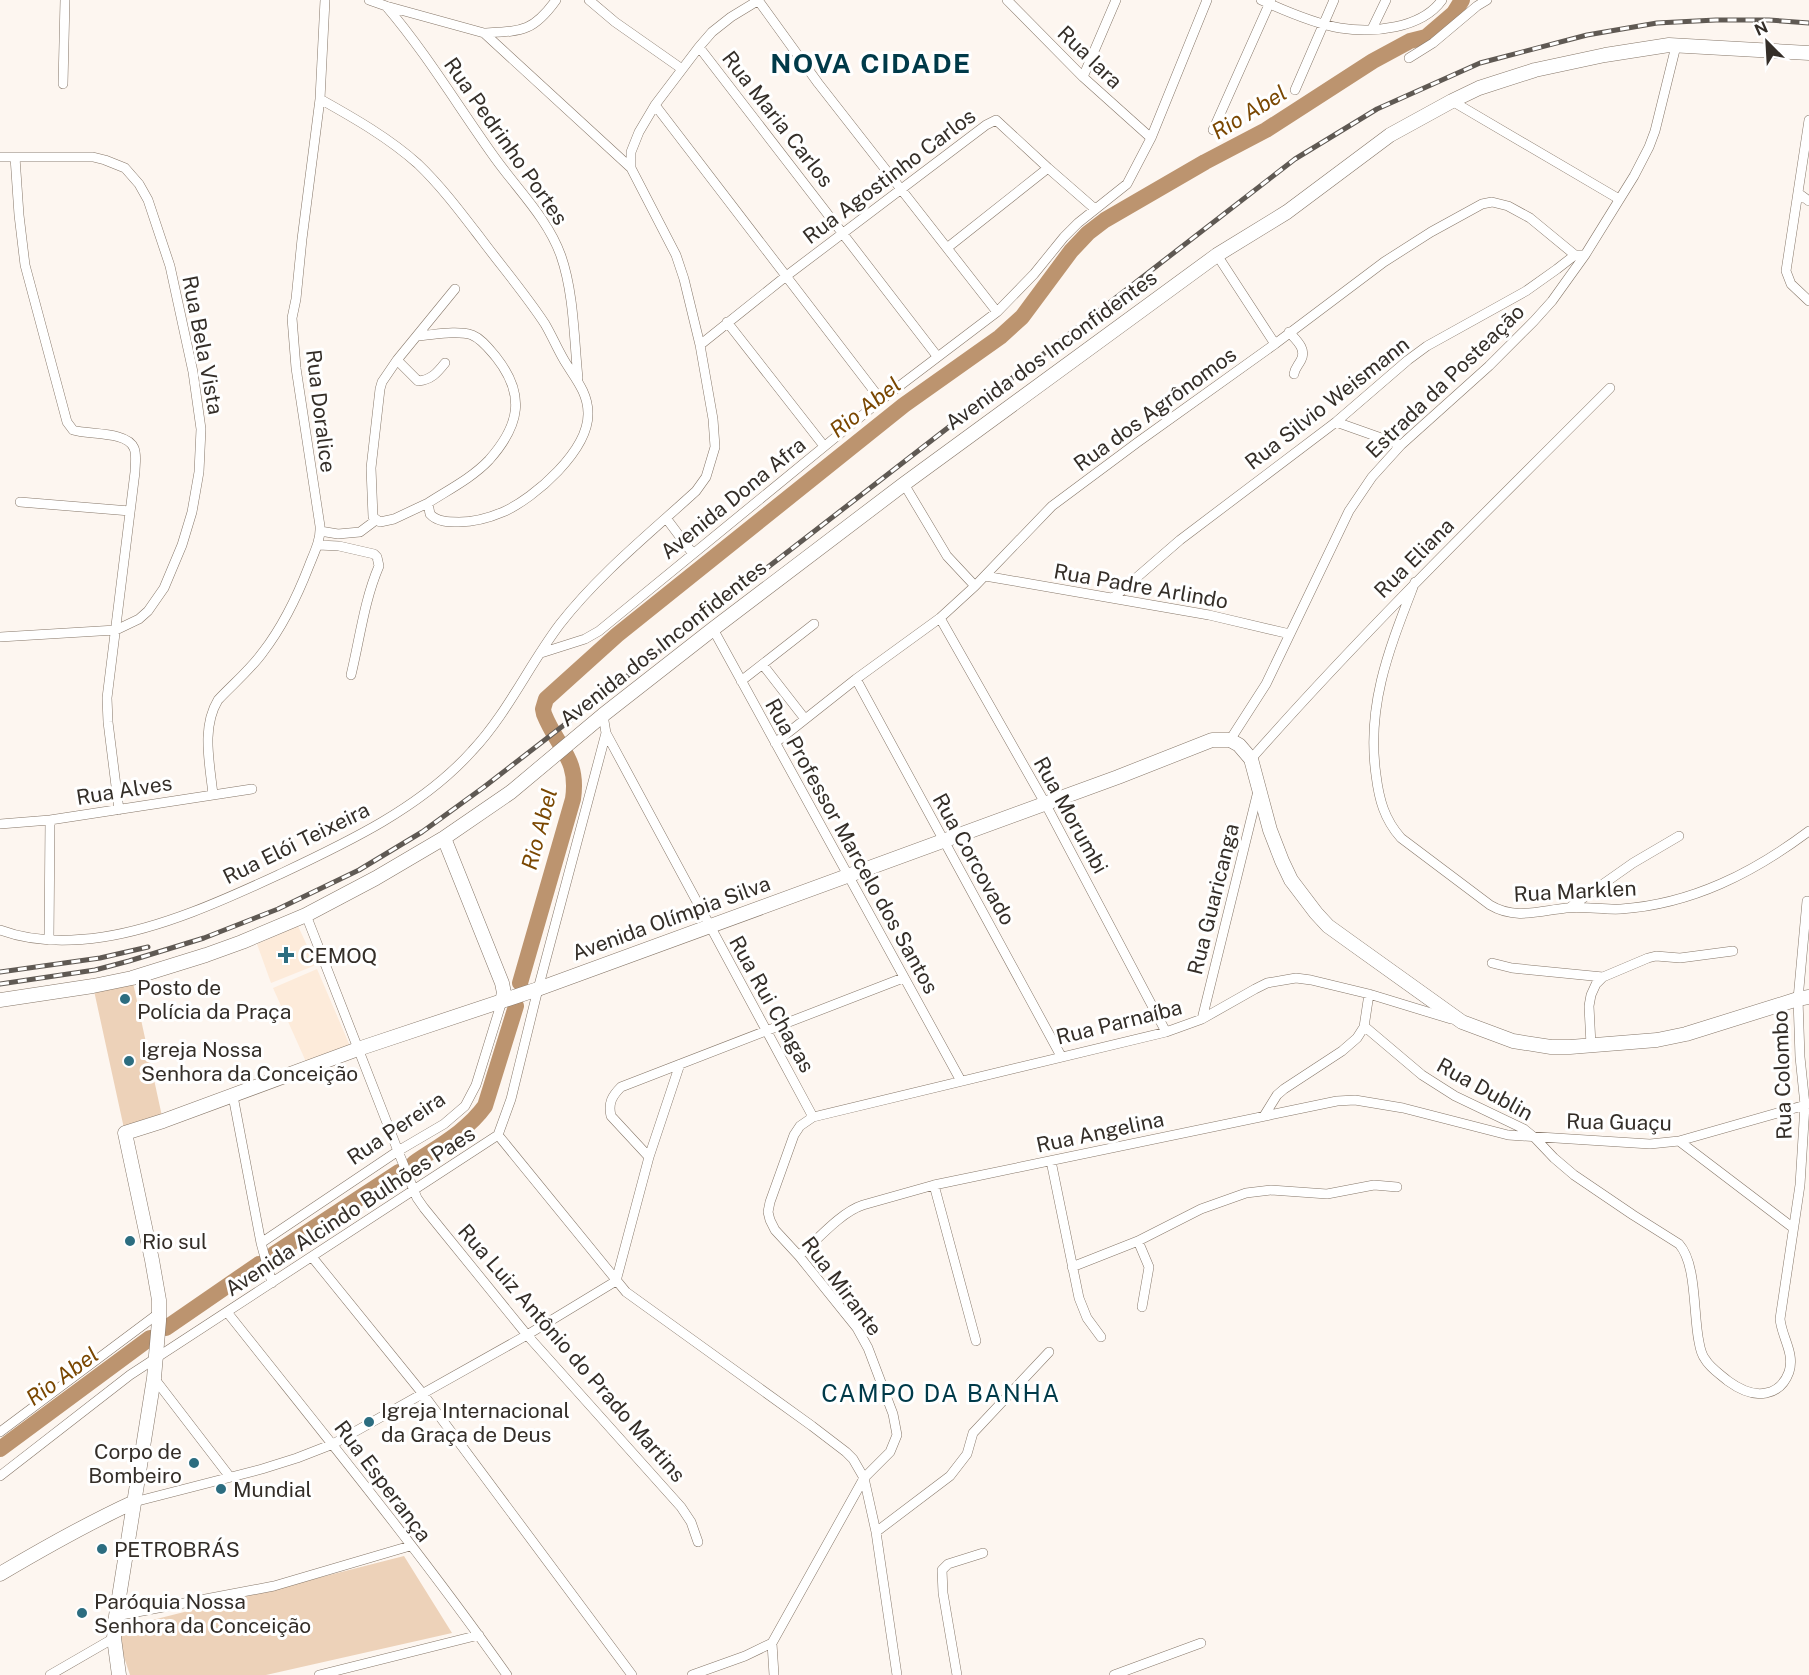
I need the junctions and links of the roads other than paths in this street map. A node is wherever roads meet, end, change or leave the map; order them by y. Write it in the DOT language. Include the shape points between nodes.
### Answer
graph roads {
  1 [pos="66,0"];
  2 [pos="325,0"];
  3 [pos="369,0"];
  4 [pos="556,0"];
  5 [pos="589,0"];
  6 [pos="758,0"];
  7 [pos="1007,0"];
  8 [pos="1116,0"];
  9 [pos="1207,0"];
  10 [pos="1334,0"];
  11 [pos="1386,0"];
  12 [pos="1442,0"];
  13 [pos="1487,0"];
  14 [pos="1267,1"];
  15 [pos="386,6"];
  16 [pos="1324,24"];
  17 [pos="1372,29"];
  18 [pos="484,33"];
  19 [pos="1676,46"];
  20 [pos="699,47"];
  21 [pos="1809,52"];
  22 [pos="1409,58"];
  23 [pos="682,69"];
  24 [pos="1083,77"];
  25 [pos="63,84"];
  26 [pos="1295,90"];
  27 [pos="320,99"];
  28 [pos="1452,101"];
  29 [pos="655,105"];
  30 [pos="1809,120"];
  31 [pos="1213,130"];
  32 [pos="1808,134"];
  33 [pos="1151,138"];
  34 [pos="0,157"];
  35 [pos="15,157"];
  36 [pos="631,168"];
  37 [pos="1048,168"];
  38 [pos="901,190"];
  39 [pos="1798,193"];
  40 [pos="1619,199"];
  41 [pos="1809,201"];
  42 [pos="1095,209"];
  43 [pos="844,233"];
  44 [pos="947,248"];
  45 [pos="1216,255"];
  46 [pos="1580,255"];
  47 [pos="785,278"];
  48 [pos="455,290"];
  49 [pos="1809,301"];
  50 [pos="997,312"];
  51 [pos="727,322"];
  52 [pos="1289,332"];
  53 [pos="417,336"];
  54 [pos="1275,344"];
  55 [pos="700,345"];
  56 [pos="938,356"];
  57 [pos="397,360"];
  58 [pos="445,363"];
  59 [pos="1294,374"];
  60 [pos="578,381"];
  61 [pos="1610,388"];
  62 [pos="881,400"];
  63 [pos="1336,422"];
  64 [pos="1401,445"];
  65 [pos="824,446"];
  66 [pos="904,484"];
  67 [pos="20,502"];
  68 [pos="428,503"];
  69 [pos="130,511"];
  70 [pos="666,518"];
  71 [pos="376,520"];
  72 [pos="320,531"];
  73 [pos="318,545"];
  74 [pos="693,554"];
  75 [pos="986,576"];
  76 [pos="1414,582"];
  77 [pos="975,586"];
  78 [pos="1113,598"];
  79 [pos="940,618"];
  80 [pos="814,624"];
  81 [pos="713,629"];
  82 [pos="116,630"];
  83 [pos="1290,634"];
  84 [pos="0,637"];
  85 [pos="542,653"];
  86 [pos="763,665"];
  87 [pos="351,675"];
  88 [pos="856,679"];
  89 [pos="741,681"];
  90 [pos="603,715"];
  91 [pos="805,719"];
  92 [pos="606,733"];
  93 [pos="1230,740"];
  94 [pos="775,742"];
  95 [pos="1251,759"];
  96 [pos="252,789"];
  97 [pos="1258,789"];
  98 [pos="213,795"];
  99 [pos="1045,803"];
  100 [pos="119,810"];
  101 [pos="50,820"];
  102 [pos="0,824"];
  103 [pos="1809,831"];
  104 [pos="1679,836"];
  105 [pos="444,838"];
  106 [pos="944,840"];
  107 [pos="848,875"];
  108 [pos="1807,901"];
  109 [pos="1569,908"];
  110 [pos="306,915"];
  111 [pos="709,926"];
  112 [pos="0,930"];
  113 [pos="49,940"];
  114 [pos="1733,951"];
  115 [pos="1492,963"];
  116 [pos="1603,977"];
  117 [pos="903,978"];
  118 [pos="533,990"];
  119 [pos="1370,994"];
  120 [pos="1803,998"];
  121 [pos="0,1000"];
  122 [pos="506,1000"];
  123 [pos="1202,1018"];
  124 [pos="1462,1022"];
  125 [pos="1364,1026"];
  126 [pos="767,1032"];
  127 [pos="1166,1032"];
  128 [pos="1591,1045"];
  129 [pos="358,1049"];
  130 [pos="1061,1056"];
  131 [pos="681,1064"];
  132 [pos="961,1080"];
  133 [pos="233,1096"];
  134 [pos="1807,1105"];
  135 [pos="1427,1114"];
  136 [pos="1264,1116"];
  137 [pos="813,1117"];
  138 [pos="498,1135"];
  139 [pos="1535,1138"];
  140 [pos="1680,1141"];
  141 [pos="400,1155"];
  142 [pos="649,1157"];
  143 [pos="1051,1161"];
  144 [pos="934,1185"];
  145 [pos="1396,1186"];
  146 [pos="414,1190"];
  147 [pos="1792,1227"];
  148 [pos="1138,1241"];
  149 [pos="262,1246"];
  150 [pos="799,1256"];
  151 [pos="312,1257"];
  152 [pos="1072,1267"];
  153 [pos="271,1279"];
  154 [pos="616,1281"];
  155 [pos="1142,1307"];
  156 [pos="227,1312"];
  157 [pos="159,1317"];
  158 [pos="1780,1319"];
  159 [pos="527,1335"];
  160 [pos="1101,1337"];
  161 [pos="976,1341"];
  162 [pos="157,1352"];
  163 [pos="1049,1352"];
  164 [pos="154,1378"];
  165 [pos="423,1394"];
  166 [pos="0,1432"];
  167 [pos="333,1444"];
  168 [pos="2,1469"];
  169 [pos="230,1477"];
  170 [pos="864,1478"];
  171 [pos="134,1502"];
  172 [pos="876,1532"];
  173 [pos="698,1542"];
  174 [pos="410,1546"];
  175 [pos="983,1553"];
  176 [pos="0,1574"];
  177 [pos="116,1616"];
  178 [pos="479,1635"];
  179 [pos="114,1638"];
  180 [pos="772,1642"];
  181 [pos="1201,1643"];
  182 [pos="50,1675"];
  183 [pos="119,1675"];
  184 [pos="319,1675"];
  185 [pos="507,1675"];
  186 [pos="632,1675"];
  187 [pos="692,1675"];
  188 [pos="774,1675"];
  189 [pos="897,1675"];
  190 [pos="957,1675"];
  191 [pos="1114,1675"];
  1 -- 25 [label="street"];
  2 -- 27 [label="street, Rua Doralice"];
  3 -- 15 [label="street"];
  4 -- 18 [label="street" via="533,26 514,32"];
  5 -- 23 [label="street"];
  6 -- 20 [label="street" via="712,32"];
  6 -- 38 [label="street"];
  7 -- 24 [label="street, Rua Iara"];
  8 -- 24 [label="street"];
  9 -- 33 [label="street, Avenida Dona Afra"];
  10 -- 16 [label="street"];
  11 -- 17 [label="street"];
  12 -- 17 [label="street" via="1420,19"];
  13 -- 22 [label="street" via="1433,44"];
  14 -- 16 [label="street"];
  14 -- 31 [label="street"];
  15 -- 18 [label="street"];
  15 -- 60 [label="street, Rua Pedrinho Portes" via="534,208 555,243 568,288"];
  16 -- 17 [label="street"];
  16 -- 26 [label="street"];
  18 -- 36 [label="street"];
  19 -- 21 [label="main road"];
  19 -- 28 [label="main road, Avenida dos Inconfidentes" via="1605,55 1535,70"];
  19 -- 40 [label="street, Estrada da Posteação" via="1655,131 1642,162"];
  20 -- 23 [label="street"];
  20 -- 43 [label="street, Rua Maria Carlos"];
  23 -- 29 [label="street"];
  24 -- 33 [label="street, Rua Iara"];
  27 -- 60 [label="street" via="398,148 431,177 543,322"];
  27 -- 72 [label="street, Rua Doralice" via="292,318"];
  28 -- 40 [label="street"];
  28 -- 45 [label="main road, Avenida dos Inconfidentes" via="1390,135 1287,212"];
  29 -- 36 [label="street" via="634,142"];
  29 -- 47 [label="street"];
  30 -- 32 [label="street"];
  32 -- 39 [label="street"];
  33 -- 42 [label="street, Avenida Dona Afra" via="1127,184"];
  34 -- 35 [label="street, Rua Bela Vista"];
  35 -- 69 [label="street" via="25,265 63,412 73,430 118,436 134,446"];
  35 -- 82 [label="street, Rua Bela Vista" via="93,157 132,174 148,200 170,266 194,372 201,449 192,512 164,588 148,611"];
  36 -- 55 [label="street, Rua Elói Teixeira" via="676,255"];
  37 -- 38 [label="street, Rua Agostinho Carlos" via="996,120"];
  37 -- 42 [label="street, Rua Agostinho Carlos"];
  37 -- 44 [label="street"];
  38 -- 43 [label="street, Rua Agostinho Carlos"];
  38 -- 44 [label="street"];
  39 -- 41 [label="street"];
  39 -- 49 [label="street" via="1786,272 1791,284"];
  40 -- 46 [label="street, Estrada da Posteação"];
  42 -- 50 [label="street, Avenida Dona Afra" via="1064,237"];
  43 -- 47 [label="street, Rua Agostinho Carlos"];
  43 -- 56 [label="street, Rua Maria Carlos"];
  44 -- 50 [label="street"];
  45 -- 54 [label="street"];
  45 -- 66 [label="main road, Avenida dos Inconfidentes"];
  46 -- 52 [label="street, Rua dos Agrônomos" via="1530,218 1499,204 1482,204 1384,262"];
  46 -- 63 [label="street, Rua Silvio Weismann" via="1506,303 1427,346"];
  46 -- 64 [label="street, Estrada da Posteação" via="1552,301 1534,321"];
  47 -- 51 [label="street, Rua Agostinho Carlos"];
  47 -- 62 [label="street"];
  48 -- 53 [label="street"];
  50 -- 56 [label="street, Avenida Dona Afra"];
  51 -- 55 [label="street, Rua Agostinho Carlos"];
  51 -- 65 [label="street"];
  52 -- 54 [label="street, Rua dos Agrônomos"];
  52 -- 59 [label="street" via="1303,354"];
  53 -- 57 [label="street"];
  53 -- 68 [label="street" via="467,334 479,338 510,376 516,402 509,431 488,460"];
  54 -- 75 [label="street, Rua dos Agrônomos" via="1052,506"];
  55 -- 70 [label="street, Rua Elói Teixeira" via="714,447 701,485"];
  56 -- 62 [label="street, Avenida Dona Afra"];
  57 -- 58 [label="street" via="418,381 430,378"];
  57 -- 71 [label="street" via="380,389 371,468 372,513"];
  60 -- 68 [label="street" via="586,397 586,431 555,475 505,511 482,520 437,520 430,514"];
  61 -- 76 [label="street, Rua Eliana"];
  62 -- 65 [label="street, Avenida Dona Afra"];
  63 -- 64 [label="street"];
  63 -- 78 [label="street, Rua Silvio Weismann" via="1180,540"];
  64 -- 83 [label="street, Estrada da Posteação" via="1349,511"];
  65 -- 74 [label="street, Avenida Dona Afra"];
  66 -- 77 [label="street" via="938,542"];
  66 -- 81 [label="main road, Avenida dos Inconfidentes"];
  67 -- 69 [label="street"];
  68 -- 71 [label="street" via="389,521"];
  69 -- 82 [label="street"];
  70 -- 74 [label="street"];
  70 -- 85 [label="street, Rua Elói Teixeira" via="584,596"];
  71 -- 72 [label="street" via="360,532"];
  72 -- 73 [label="street, Rua Doralice"];
  73 -- 87 [label="street" via="374,554 379,561 366,601"];
  73 -- 98 [label="street, Rua Doralice" via="276,635 214,708 208,728"];
  74 -- 85 [label="street, Avenida Dona Afra" via="599,631"];
  75 -- 77 [label="street, Rua dos Agrônomos"];
  75 -- 78 [label="street, Rua Padre Arlindo"];
  76 -- 95 [label="street, Rua Eliana"];
  76 -- 109 [label="street, Rua Marklen" via="1384,665 1374,709 1374,763 1386,817 1413,848 1497,909 1514,914"];
  77 -- 79 [label="street, Rua dos Agrônomos"];
  78 -- 83 [label="street, Rua Padre Arlindo"];
  79 -- 88 [label="street, Rua dos Agrônomos"];
  79 -- 99 [label="street, Rua Morumbi"];
  80 -- 86 [label="street"];
  81 -- 89 [label="street, Rua Professor Marcelo dos Santos"];
  81 -- 90 [label="main road, Avenida dos Inconfidentes"];
  82 -- 84 [label="street, Rua Bela Vista"];
  82 -- 100 [label="street" via="108,709"];
  83 -- 93 [label="street, Estrada da Posteação" via="1266,684"];
  85 -- 113 [label="street, Rua Elói Teixeira" via="473,751 414,800 366,830 254,886 166,920 103,937"];
  86 -- 89 [label="street"];
  86 -- 91 [label="street"];
  88 -- 91 [label="street, Rua dos Agrônomos"];
  88 -- 106 [label="street, Rua Corcovado"];
  89 -- 94 [label="street, Rua Professor Marcelo dos Santos"];
  90 -- 92 [label="street, Rua Rui Chagas"];
  90 -- 105 [label="main road, Avenida dos Inconfidentes" via="511,792"];
  91 -- 94 [label="street, Rua dos Agrônomos"];
  92 -- 111 [label="street, Rua Rui Chagas"];
  92 -- 118 [label="street, Avenida Alcindo Bulhões Paes"];
  93 -- 95 [label="main road"];
  93 -- 99 [label="main road, Avenida Olímpia Silva" via="1212,740"];
  94 -- 107 [label="street, Rua Professor Marcelo dos Santos"];
  95 -- 97 [label="main road"];
  96 -- 98 [label="street, Rua Alves"];
  97 -- 123 [label="street, Rua Guaricanga"];
  97 -- 124 [label="main road" via="1282,861 1316,913 1328,926"];
  98 -- 100 [label="street, Rua Alves"];
  99 -- 106 [label="main road, Avenida Olímpia Silva"];
  99 -- 127 [label="street, Rua Morumbi"];
  100 -- 101 [label="street, Rua Alves"];
  101 -- 102 [label="street, Rua Alves"];
  101 -- 113 [label="street"];
  103 -- 109 [label="street, Rua Marklen" via="1741,875 1688,897 1620,909"];
  104 -- 109 [label="street"];
  105 -- 110 [label="main road, Avenida dos Inconfidentes"];
  105 -- 122 [label="main road, Rua Pereira" via="502,981"];
  106 -- 107 [label="main road, Avenida Olímpia Silva"];
  106 -- 130 [label="street, Rua Corcovado"];
  107 -- 111 [label="main road, Avenida Olímpia Silva"];
  107 -- 117 [label="street, Rua Professor Marcelo dos Santos"];
  108 -- 120 [label="street, Rua Colombo"];
  110 -- 121 [label="main road, Avenida dos Inconfidentes" via="206,956 132,978"];
  110 -- 129 [label="street, Rua Luiz Antônio do Prado Martins"];
  111 -- 118 [label="main road, Avenida Olímpia Silva"];
  111 -- 126 [label="street, Rua Rui Chagas"];
  112 -- 113 [label="street, Rua Elói Teixeira"];
  114 -- 116 [label="street" via="1680,958 1656,956"];
  115 -- 116 [label="street" via="1521,970"];
  116 -- 128 [label="street" via="1596,984 1589,1006"];
  117 -- 126 [label="street"];
  117 -- 132 [label="street, Rua Professor Marcelo dos Santos"];
  118 -- 122 [label="main road, Avenida Olímpia Silva"];
  118 -- 138 [label="street, Avenida Alcindo Bulhões Paes" via="511,1099"];
  119 -- 123 [label="street, Rua Parnaíba" via="1311,980 1281,980 1255,989"];
  119 -- 124 [label="street, Rua Parnaíba"];
  119 -- 125 [label="street"];
  120 -- 128 [label="main road" via="1686,1034"];
  120 -- 134 [label="street, Rua Colombo" via="1800,1058"];
  122 -- 129 [label="main road, Avenida Olímpia Silva"];
  122 -- 141 [label="street, Rua Pereira" via="465,1106"];
  123 -- 127 [label="street, Rua Parnaíba"];
  124 -- 128 [label="main road" via="1532,1045"];
  125 -- 136 [label="street" via="1351,1044 1277,1095"];
  125 -- 139 [label="street, Rua Dublin" via="1422,1076"];
  126 -- 131 [label="street"];
  126 -- 137 [label="street, Rua Rui Chagas"];
  127 -- 130 [label="street, Rua Parnaíba"];
  129 -- 133 [label="main road, Avenida Olímpia Silva"];
  129 -- 141 [label="street, Rua Luiz Antônio do Prado Martins"];
  130 -- 132 [label="street, Rua Parnaíba"];
  131 -- 142 [label="street"];
  131 -- 142 [label="street" via="621,1087 610,1102 616,1124"];
  132 -- 137 [label="street, Rua Parnaíba"];
  133 -- 149 [label="street"];
  133 -- 157 [label="main road, Avenida Olímpia Silva" via="125,1132 152,1260"];
  134 -- 140 [label="street, Rua Guaçu"];
  134 -- 147 [label="street, Rua Colombo"];
  135 -- 136 [label="street, Rua Angelina" via="1345,1100"];
  135 -- 139 [label="street, Rua Guaçu"];
  136 -- 143 [label="street, Rua Angelina"];
  137 -- 150 [label="street, Rua Mirante" via="794,1135 768,1212 775,1230"];
  138 -- 146 [label="street, Avenida Alcindo Bulhões Paes"];
  138 -- 154 [label="street"];
  139 -- 140 [label="street, Rua Guaçu" via="1650,1144"];
  139 -- 158 [label="street, Rua Dublin" via="1574,1176 1682,1247 1690,1265 1702,1355 1736,1387 1762,1394 1777,1389 1786,1379 1791,1357"];
  140 -- 147 [label="street"];
  141 -- 146 [label="street, Rua Luiz Antônio do Prado Martins"];
  141 -- 149 [label="street, Rua Pereira"];
  142 -- 154 [label="street"];
  143 -- 144 [label="street, Rua Angelina"];
  143 -- 152 [label="street"];
  144 -- 150 [label="street, Rua Angelina" via="856,1207"];
  144 -- 161 [label="street"];
  145 -- 148 [label="street" via="1374,1185 1327,1194 1272,1190 1246,1193 1201,1209"];
  146 -- 151 [label="street, Avenida Alcindo Bulhões Paes"];
  146 -- 159 [label="street, Rua Luiz Antônio do Prado Martins" via="424,1208"];
  147 -- 158 [label="street, Rua Colombo"];
  148 -- 152 [label="street"];
  148 -- 155 [label="street" via="1149,1267"];
  149 -- 153 [label="street"];
  150 -- 170 [label="street, Rua Mirante" via="857,1328 895,1422 897,1435 891,1452"];
  151 -- 153 [label="street, Avenida Alcindo Bulhões Paes"];
  151 -- 165 [label="street"];
  152 -- 160 [label="street" via="1083,1309"];
  153 -- 156 [label="street, Avenida Alcindo Bulhões Paes"];
  154 -- 159 [label="street"];
  154 -- 170 [label="street" via="637,1301 831,1440 853,1459"];
  156 -- 162 [label="street, Avenida Alcindo Bulhões Paes"];
  156 -- 167 [label="street, Rua Esperança"];
  157 -- 162 [label="main road"];
  157 -- 166 [label="street"];
  159 -- 165 [label="street"];
  159 -- 173 [label="street, Rua Luiz Antônio do Prado Martins" via="681,1507"];
  162 -- 164 [label="main road"];
  162 -- 168 [label="street, Avenida Alcindo Bulhões Paes"];
  163 -- 172 [label="street" via="973,1433 967,1454 950,1476"];
  164 -- 169 [label="street"];
  164 -- 171 [label="main road"];
  165 -- 167 [label="street"];
  165 -- 186 [label="street"];
  167 -- 169 [label="street"];
  167 -- 174 [label="street, Rua Esperança"];
  169 -- 171 [label="street"];
  170 -- 172 [label="street"];
  170 -- 180 [label="street, Rua Mirante"];
  171 -- 176 [label="main road"];
  171 -- 177 [label="main road"];
  172 -- 189 [label="street"];
  174 -- 177 [label="street" via="274,1586"];
  174 -- 178 [label="street, Rua Esperança"];
  175 -- 190 [label="street" via="948,1564 942,1570"];
  177 -- 179 [label="main road"];
  178 -- 184 [label="street"];
  178 -- 185 [label="street, Rua Esperança"];
  179 -- 182 [label="street"];
  179 -- 183 [label="main road"];
  180 -- 187 [label="street"];
  180 -- 188 [label="street"];
  181 -- 191 [label="street"];
}
